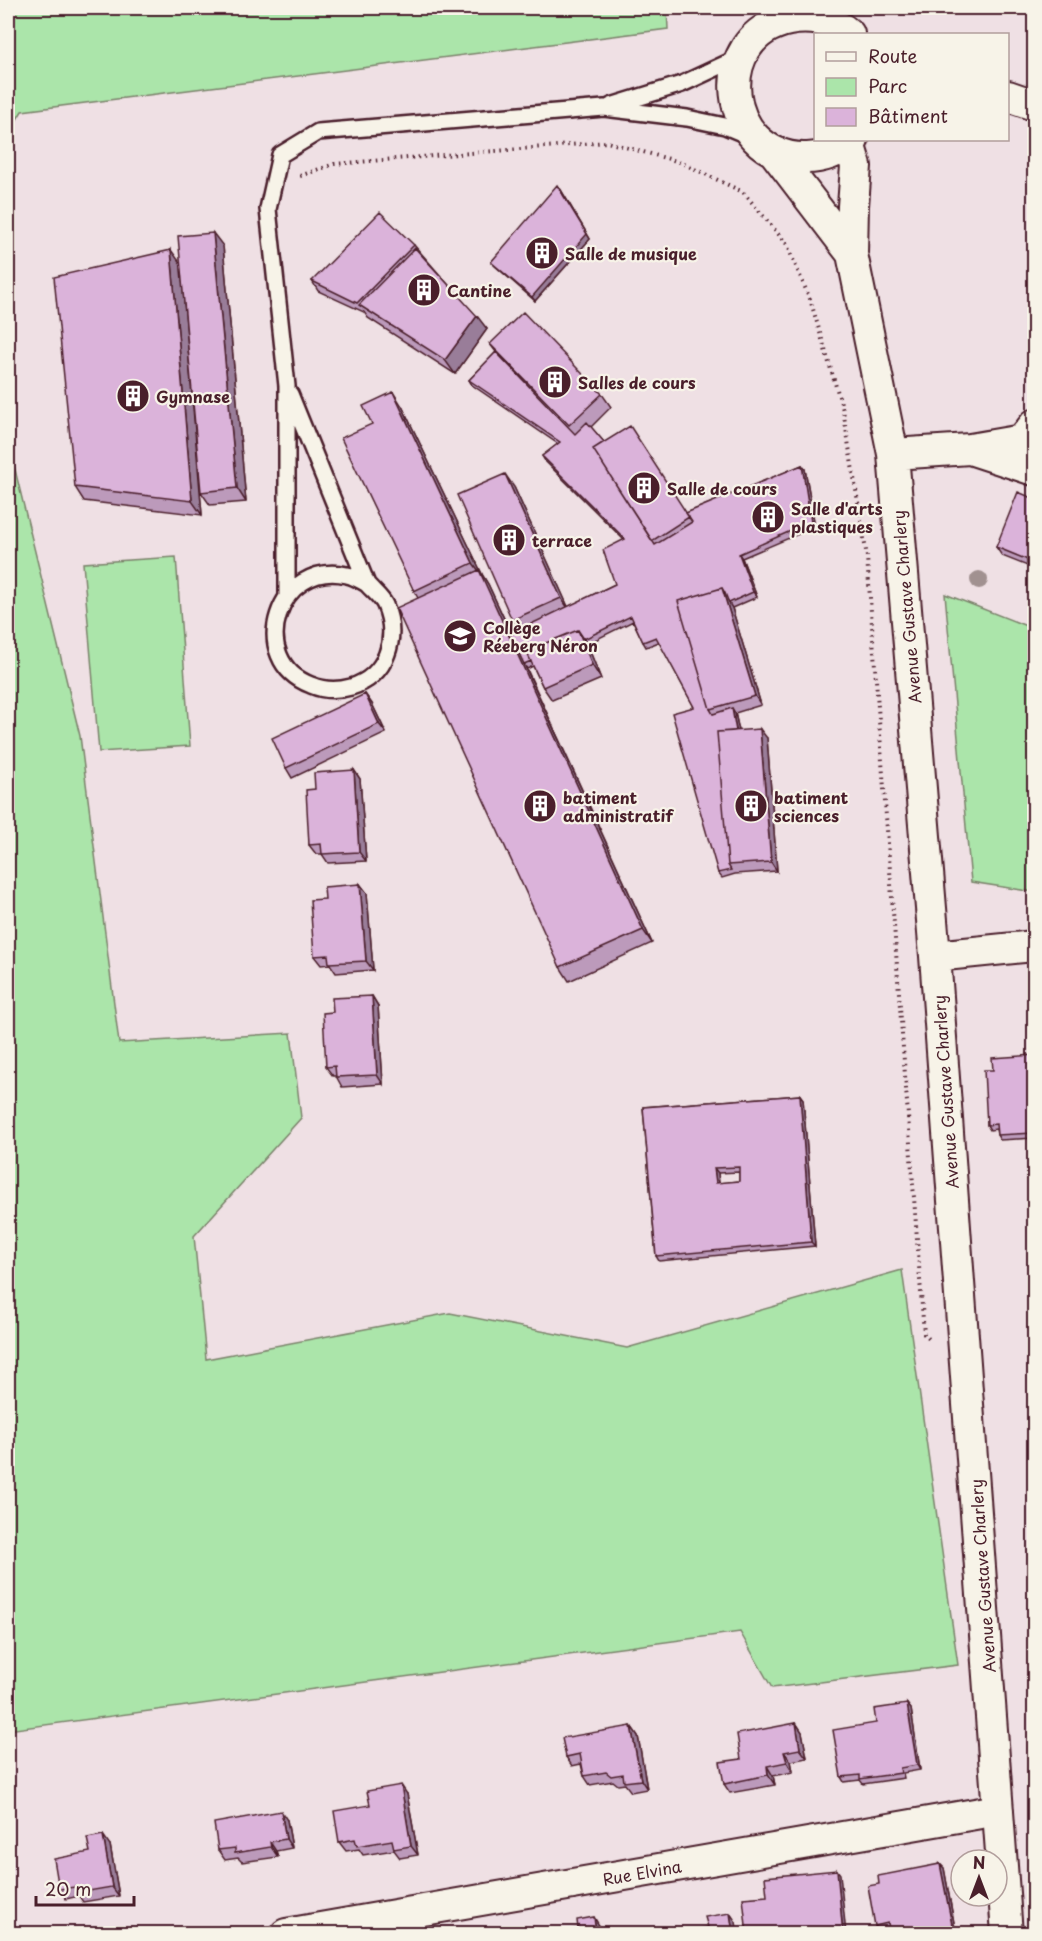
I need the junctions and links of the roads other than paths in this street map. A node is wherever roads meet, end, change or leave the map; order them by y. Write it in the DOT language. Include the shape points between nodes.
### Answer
graph roads {
  1 [pos="758,8"];
  2 [pos="832,21"];
  3 [pos="747,48"];
  4 [pos="604,108"];
  5 [pos="851,141"];
  6 [pos="764,145"];
  7 [pos="852,254"];
  8 [pos="287,386"];
  9 [pos="1035,425"];
  10 [pos="970,449"];
  11 [pos="893,454"];
  12 [pos="1035,470"];
  13 [pos="367,584"];
  14 [pos="287,596"];
  15 [pos="1035,946"];
  16 [pos="935,956"];
  17 [pos="998,1810"];
  18 [pos="286,1934"];
  19 [pos="1007,1934"];
  1 -- 3 [label="street"];
  2 -- 3 [label="street" via="787,21 768,28"];
  3 -- 4 [label="lane" via="682,84"];
  3 -- 6 [label="street, Avenue Gustave Charlery" via="735,76 735,99 742,120"];
  4 -- 6 [label="lane" via="725,126"];
  4 -- 8 [label="lane" via="318,132 280,155 268,208"];
  5 -- 6 [label="street" via="832,153 813,158 793,158"];
  5 -- 7 [label="street, Avenue Gustave Charlery" via="856,166"];
  6 -- 7 [label="street, Avenue Gustave Charlery"];
  7 -- 11 [label="street, Avenue Gustave Charlery"];
  8 -- 13 [label="lane"];
  8 -- 14 [label="lane"];
  9 -- 10 [label="street" via="1022,440"];
  10 -- 11 [label="street"];
  10 -- 12 [label="street"];
  11 -- 16 [label="street, Avenue Gustave Charlery"];
  13 -- 14 [label="lane" via="347,575 325,574 303,581"];
  13 -- 14 [label="lane" via="384,603 392,627 389,651 375,672 360,684 340,690 302,682 287,669 274,632"];
  15 -- 16 [label="street"];
  16 -- 17 [label="street, Avenue Gustave Charlery"];
  17 -- 18 [label="street, Rue Elvina"];
  17 -- 19 [label="street, Avenue Gustave Charlery"];
}
